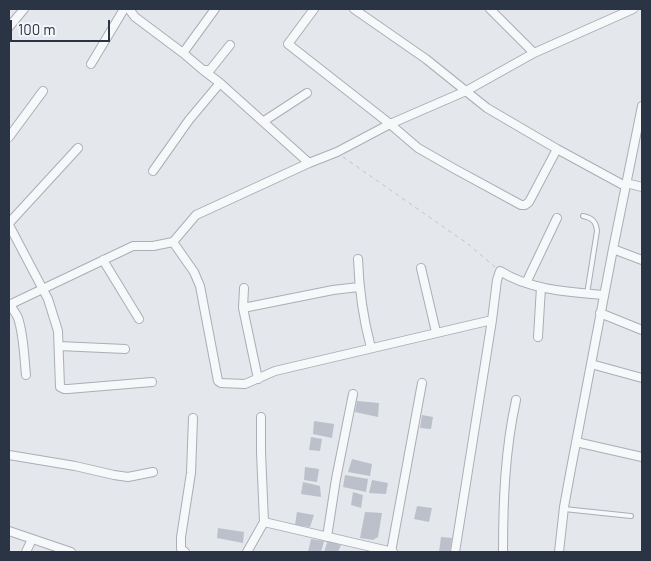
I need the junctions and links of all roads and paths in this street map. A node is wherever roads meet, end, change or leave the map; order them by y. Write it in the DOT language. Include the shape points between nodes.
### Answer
graph roads {
  1 [pos="24,9"];
  2 [pos="124,9"];
  3 [pos="129,9"];
  4 [pos="215,9"];
  5 [pos="314,9"];
  6 [pos="354,9"];
  7 [pos="490,9"];
  8 [pos="633,9"];
  9 [pos="9,27"];
  10 [pos="230,45"];
  11 [pos="183,52"];
  12 [pos="534,52"];
  13 [pos="91,64"];
  14 [pos="203,70"];
  15 [pos="220,83"];
  16 [pos="43,90"];
  17 [pos="466,91"];
  18 [pos="307,93"];
  19 [pos="642,106"];
  20 [pos="641,120"];
  21 [pos="264,122"];
  22 [pos="390,124"];
  23 [pos="9,137"];
  24 [pos="78,148"];
  25 [pos="557,149"];
  26 [pos="337,152"];
  27 [pos="309,163"];
  28 [pos="153,170"];
  29 [pos="626,185"];
  30 [pos="642,187"];
  31 [pos="583,216"];
  32 [pos="557,218"];
  33 [pos="173,242"];
  34 [pos="613,249"];
  35 [pos="358,258"];
  36 [pos="103,260"];
  37 [pos="642,260"];
  38 [pos="421,268"];
  39 [pos="500,271"];
  40 [pos="526,283"];
  41 [pos="359,287"];
  42 [pos="541,287"];
  43 [pos="43,288"];
  44 [pos="244,288"];
  45 [pos="587,294"];
  46 [pos="604,295"];
  47 [pos="9,304"];
  48 [pos="243,308"];
  49 [pos="600,313"];
  50 [pos="139,319"];
  51 [pos="492,320"];
  52 [pos="642,330"];
  53 [pos="436,332"];
  54 [pos="538,337"];
  55 [pos="59,346"];
  56 [pos="371,348"];
  57 [pos="124,349"];
  58 [pos="591,364"];
  59 [pos="26,375"];
  60 [pos="642,378"];
  61 [pos="258,379"];
  62 [pos="152,382"];
  63 [pos="422,383"];
  64 [pos="352,394"];
  65 [pos="516,400"];
  66 [pos="261,417"];
  67 [pos="193,418"];
  68 [pos="576,442"];
  69 [pos="9,455"];
  70 [pos="642,457"];
  71 [pos="153,472"];
  72 [pos="564,509"];
  73 [pos="631,516"];
  74 [pos="264,522"];
  75 [pos="9,531"];
  76 [pos="327,537"];
  77 [pos="32,539"];
  78 [pos="362,549"];
  79 [pos="26,552"];
  80 [pos="71,552"];
  81 [pos="185,552"];
  82 [pos="247,552"];
  83 [pos="392,552"];
  84 [pos="455,552"];
  85 [pos="503,552"];
  86 [pos="559,552"];
  1 -- 9 [label="street"];
  2 -- 13 [label="street"];
  3 -- 11 [label="street" via="135,17"];
  4 -- 11 [label="street"];
  5 -- 22 [label="street" via="288,44"];
  6 -- 17 [label="street"];
  7 -- 12 [label="street"];
  8 -- 12 [label="street"];
  10 -- 14 [label="street" via="210,70"];
  11 -- 14 [label="street"];
  12 -- 17 [label="street"];
  14 -- 15 [label="street"];
  15 -- 21 [label="street"];
  15 -- 28 [label="street"];
  16 -- 23 [label="street"];
  17 -- 22 [label="street"];
  17 -- 25 [label="street" via="487,108"];
  18 -- 21 [label="street"];
  19 -- 20 [label="street"];
  20 -- 29 [label="street"];
  21 -- 27 [label="street"];
  22 -- 25 [label="street" via="418,148 521,205 530,202"];
  22 -- 26 [label="street"];
  24 -- 43 [label="street" via="9,226"];
  25 -- 29 [label="street"];
  26 -- 27 [label="street"];
  26 -- 39 [label="path" via="468,244"];
  27 -- 33 [label="street" via="196,215"];
  29 -- 30 [label="street"];
  29 -- 34 [label="street"];
  31 -- 45 [label="lane" via="595,221 597,230"];
  32 -- 40 [label="street"];
  33 -- 36 [label="street" via="133,246"];
  33 -- 61 [label="street" via="200,286 218,381 245,384"];
  34 -- 37 [label="street"];
  34 -- 46 [label="street"];
  35 -- 41 [label="street"];
  36 -- 43 [label="street"];
  36 -- 50 [label="street"];
  38 -- 53 [label="street"];
  39 -- 40 [label="street"];
  39 -- 51 [label="street"];
  40 -- 42 [label="street"];
  41 -- 48 [label="street"];
  41 -- 56 [label="street"];
  42 -- 45 [label="street"];
  42 -- 54 [label="street"];
  43 -- 47 [label="street"];
  43 -- 55 [label="street" via="58,332"];
  44 -- 48 [label="street"];
  45 -- 46 [label="street"];
  46 -- 49 [label="street"];
  47 -- 59 [label="street" via="20,327"];
  48 -- 61 [label="street"];
  49 -- 52 [label="street"];
  49 -- 58 [label="street"];
  51 -- 53 [label="street"];
  51 -- 84 [label="street"];
  53 -- 56 [label="street"];
  55 -- 57 [label="street"];
  55 -- 62 [label="street" via="60,387 64,389"];
  56 -- 61 [label="street" via="275,371"];
  58 -- 60 [label="street"];
  58 -- 68 [label="street"];
  63 -- 83 [label="street"];
  64 -- 76 [label="street"];
  65 -- 85 [label="street" via="508,445"];
  66 -- 74 [label="street"];
  67 -- 81 [label="street" via="191,473 181,537 181,549"];
  68 -- 70 [label="street"];
  68 -- 72 [label="street"];
  69 -- 71 [label="street" via="114,475"];
  72 -- 73 [label="lane"];
  72 -- 86 [label="street"];
  74 -- 76 [label="street"];
  74 -- 82 [label="street"];
  75 -- 77 [label="street"];
  76 -- 78 [label="street"];
  77 -- 79 [label="street"];
  77 -- 80 [label="street"];
  78 -- 83 [label="street"];
}
